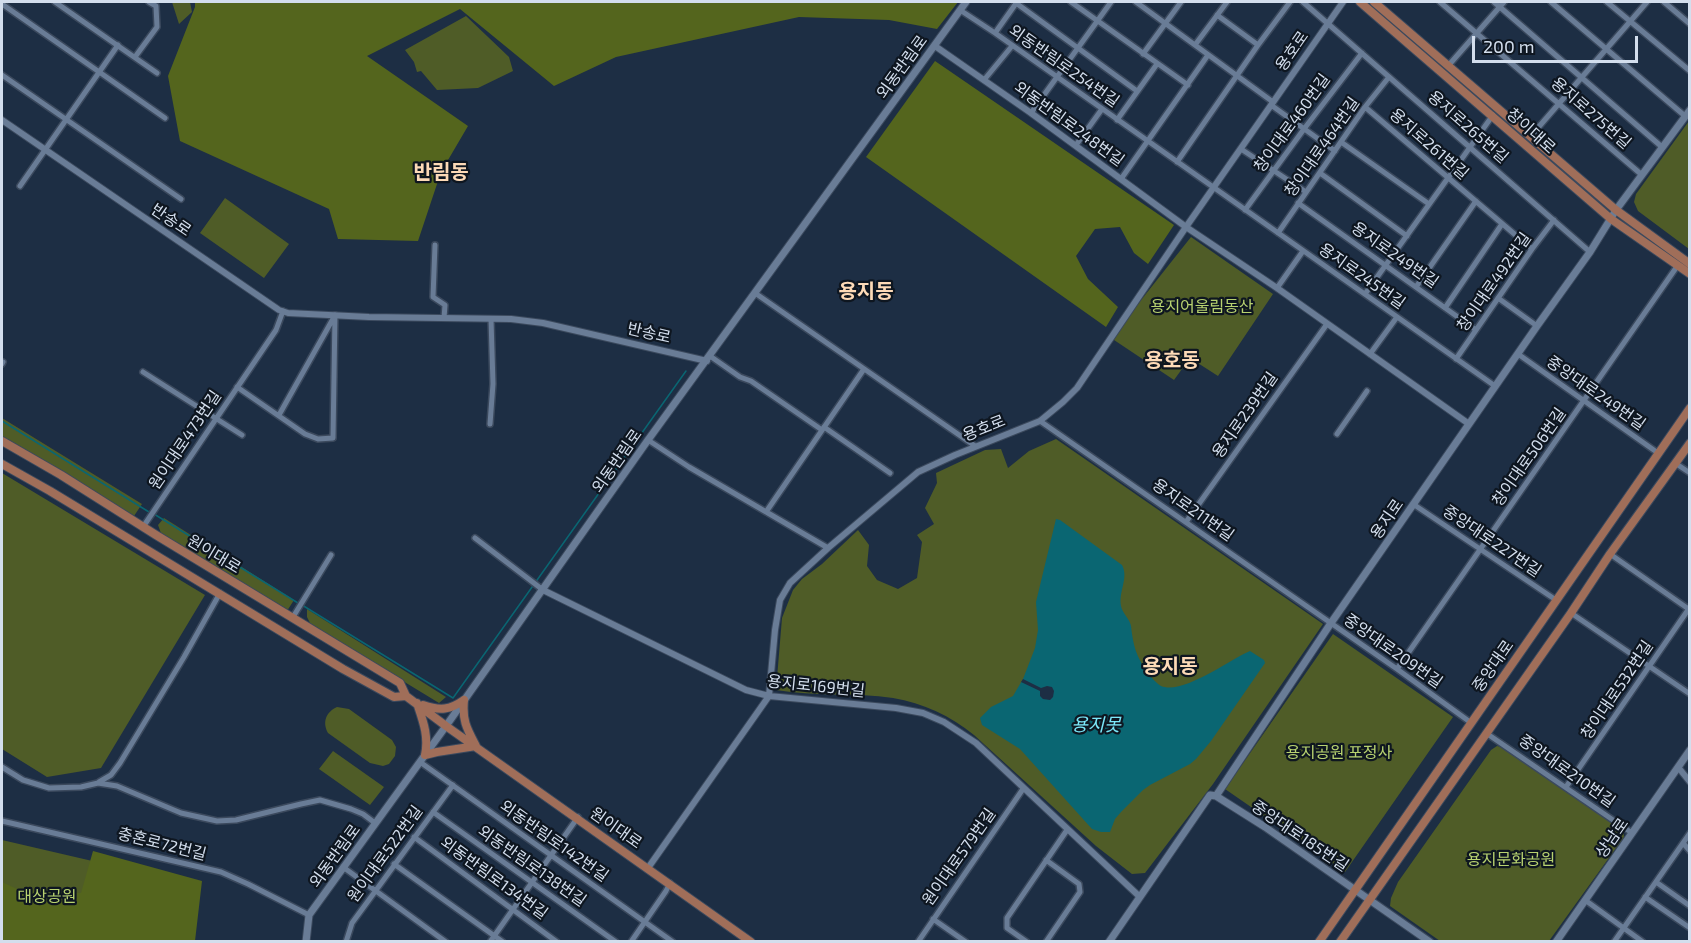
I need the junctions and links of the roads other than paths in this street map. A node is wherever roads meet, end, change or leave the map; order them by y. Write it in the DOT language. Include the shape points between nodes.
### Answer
graph roads {
  1 [pos="56,2"];
  2 [pos="148,2"];
  3 [pos="966,2"];
  4 [pos="1017,2"];
  5 [pos="1071,2"];
  6 [pos="1111,2"];
  7 [pos="1136,2"];
  8 [pos="1181,2"];
  9 [pos="1227,2"];
  10 [pos="1290,2"];
  11 [pos="1303,2"];
  12 [pos="1343,2"];
  13 [pos="1360,2"];
  14 [pos="1374,2"];
  15 [pos="1440,2"];
  16 [pos="1494,2"];
  17 [pos="1551,2"];
  18 [pos="1607,2"];
  19 [pos="1647,2"];
  20 [pos="1664,2"];
  21 [pos="5,4"];
  22 [pos="1502,4"];
  23 [pos="960,10"];
  24 [pos="1217,15"];
  25 [pos="1098,21"];
  26 [pos="1630,21"];
  27 [pos="1166,22"];
  28 [pos="1328,23"];
  29 [pos="1689,24"];
  30 [pos="995,33"];
  31 [pos="1477,33"];
  32 [pos="118,45"];
  33 [pos="1195,45"];
  34 [pos="1258,45"];
  35 [pos="934,46"];
  36 [pos="1012,46"];
  37 [pos="1078,48"];
  38 [pos="1606,49"];
  39 [pos="1362,53"];
  40 [pos="1143,54"];
  41 [pos="1208,55"];
  42 [pos="135,57"];
  43 [pos="1157,64"];
  44 [pos="1448,66"];
  45 [pos="1689,71"];
  46 [pos="99,72"];
  47 [pos="157,73"];
  48 [pos="2,75"];
  49 [pos="1237,75"];
  50 [pos="1057,77"];
  51 [pos="1389,77"];
  52 [pos="1582,77"];
  53 [pos="984,80"];
  54 [pos="1188,85"];
  55 [pos="1137,91"];
  56 [pos="1272,104"];
  57 [pos="1559,104"];
  58 [pos="1365,107"];
  59 [pos="1102,109"];
  60 [pos="1495,112"];
  61 [pos="1031,113"];
  62 [pos="1687,113"];
  63 [pos="165,118"];
  64 [pos="65,119"];
  65 [pos="2,120"];
  66 [pos="1117,120"];
  67 [pos="1304,129"];
  68 [pos="1530,137"];
  69 [pos="1148,141"];
  70 [pos="1341,142"];
  71 [pos="1076,145"];
  72 [pos="1470,147"];
  73 [pos="1662,147"];
  74 [pos="1241,149"];
  75 [pos="44,150"];
  76 [pos="1335,151"];
  77 [pos="1177,162"];
  78 [pos="1274,171"];
  79 [pos="1320,173"];
  80 [pos="1642,175"];
  81 [pos="1448,178"];
  82 [pos="1121,179"];
  83 [pos="20,186"];
  84 [pos="1214,188"];
  85 [pos="1306,192"];
  86 [pos="181,200"];
  87 [pos="1476,201"];
  88 [pos="1298,203"];
  89 [pos="1429,204"];
  90 [pos="1245,210"];
  91 [pos="1616,210"];
  92 [pos="1611,219"];
  93 [pos="1554,220"];
  94 [pos="1502,224"];
  95 [pos="1186,227"];
  96 [pos="1278,233"];
  97 [pos="1407,236"];
  98 [pos="435,245"];
  99 [pos="1532,249"];
  100 [pos="1304,251"];
  101 [pos="1590,252"];
  102 [pos="1683,263"];
  103 [pos="1386,265"];
  104 [pos="1689,274"];
  105 [pos="1416,287"];
  106 [pos="1278,288"];
  107 [pos="755,293"];
  108 [pos="1365,294"];
  109 [pos="1498,298"];
  110 [pos="1445,308"];
  111 [pos="283,311"];
  112 [pos="334,315"];
  113 [pos="1396,317"];
  114 [pos="444,318"];
  115 [pos="491,319"];
  116 [pos="1327,324"];
  117 [pos="1537,326"];
  118 [pos="1476,330"];
  119 [pos="1370,354"];
  120 [pos="1518,354"];
  121 [pos="708,358"];
  122 [pos="1456,359"];
  123 [pos="864,369"];
  124 [pos="142,372"];
  125 [pos="1495,386"];
  126 [pos="237,387"];
  127 [pos="1367,391"];
  128 [pos="1584,402"];
  129 [pos="1689,408"];
  130 [pos="279,415"];
  131 [pos="217,418"];
  132 [pos="1040,421"];
  133 [pos="490,424"];
  134 [pos="1469,424"];
  135 [pos="823,429"];
  136 [pos="1337,434"];
  137 [pos="242,435"];
  138 [pos="648,440"];
  139 [pos="2,441"];
  140 [pos="1689,443"];
  141 [pos="975,447"];
  142 [pos="1658,453"];
  143 [pos="1675,463"];
  144 [pos="2,464"];
  145 [pos="1689,472"];
  146 [pos="891,473"];
  147 [pos="1413,504"];
  148 [pos="766,512"];
  149 [pos="1186,522"];
  150 [pos="143,527"];
  151 [pos="475,538"];
  152 [pos="828,548"];
  153 [pos="1481,549"];
  154 [pos="1610,554"];
  155 [pos="331,555"];
  156 [pos="541,588"];
  157 [pos="220,593"];
  158 [pos="1556,600"];
  159 [pos="1689,609"];
  160 [pos="1571,613"];
  161 [pos="293,617"];
  162 [pos="1330,623"];
  163 [pos="1649,666"];
  164 [pos="1397,669"];
  165 [pos="1689,694"];
  166 [pos="406,696"];
  167 [pos="769,696"];
  168 [pos="464,700"];
  169 [pos="416,702"];
  170 [pos="1470,722"];
  171 [pos="446,726"];
  172 [pos="1486,733"];
  173 [pos="476,746"];
  174 [pos="1689,750"];
  175 [pos="422,758"];
  176 [pos="2,767"];
  177 [pos="1678,767"];
  178 [pos="1689,782"];
  179 [pos="98,783"];
  180 [pos="453,785"];
  181 [pos="1566,787"];
  182 [pos="1023,789"];
  183 [pos="1216,796"];
  184 [pos="433,812"];
  185 [pos="578,818"];
  186 [pos="2,821"];
  187 [pos="375,823"];
  188 [pos="1067,830"];
  189 [pos="1632,832"];
  190 [pos="1689,833"];
  191 [pos="414,837"];
  192 [pos="1683,843"];
  193 [pos="1689,851"];
  194 [pos="552,855"];
  195 [pos="1046,860"];
  196 [pos="394,864"];
  197 [pos="343,867"];
  198 [pos="648,868"];
  199 [pos="1656,882"];
  200 [pos="532,883"];
  201 [pos="670,883"];
  202 [pos="375,890"];
  203 [pos="1356,890"];
  204 [pos="1140,897"];
  205 [pos="1645,897"];
  206 [pos="1369,899"];
  207 [pos="1585,900"];
  208 [pos="1689,906"];
  209 [pos="513,909"];
  210 [pos="309,915"];
  211 [pos="933,919"];
  212 [pos="645,922"];
  213 [pos="1623,928"];
  214 [pos="1689,928"];
  215 [pos="494,936"];
  216 [pos="958,939"];
  217 [pos="306,942"];
  218 [pos="346,942"];
  219 [pos="446,942"];
  220 [pos="490,942"];
  221 [pos="503,942"];
  222 [pos="557,942"];
  223 [pos="615,942"];
  224 [pos="631,942"];
  225 [pos="673,942"];
  226 [pos="751,942"];
  227 [pos="918,942"];
  228 [pos="966,942"];
  229 [pos="1027,942"];
  230 [pos="1046,942"];
  231 [pos="1108,942"];
  232 [pos="1319,942"];
  233 [pos="1340,942"];
  234 [pos="1430,942"];
  235 [pos="1556,942"];
  236 [pos="1614,942"];
  237 [pos="1643,942"];
  1 -- 32 [label="street"];
  2 -- 42 [label="street" via="156,6 157,27"];
  3 -- 23 [label="main road, 외동반림로"];
  4 -- 30 [label="street, 외동반림로254번길"];
  4 -- 37 [label="street"];
  5 -- 25 [label="street"];
  6 -- 25 [label="street"];
  7 -- 27 [label="street"];
  8 -- 27 [label="street"];
  9 -- 24 [label="street"];
  10 -- 34 [label="street"];
  11 -- 28 [label="street, 용지로265번길"];
  12 -- 28 [label="street, 용호로"];
  13 -- 60 [label="main road, 창이대로"];
  14 -- 44 [label="main road, 창이대로"];
  15 -- 31 [label="street, 용지로275번길"];
  16 -- 22 [label="street"];
  17 -- 38 [label="street"];
  18 -- 26 [label="street"];
  19 -- 26 [label="street"];
  20 -- 29 [label="street"];
  21 -- 46 [label="street"];
  22 -- 31 [label="street"];
  22 -- 52 [label="street"];
  23 -- 30 [label="street, 외동반림로254번길"];
  23 -- 35 [label="main road, 외동반림로"];
  24 -- 33 [label="street"];
  24 -- 34 [label="street"];
  25 -- 37 [label="street"];
  25 -- 40 [label="street"];
  26 -- 38 [label="street"];
  26 -- 45 [label="street"];
  27 -- 33 [label="street"];
  27 -- 40 [label="street"];
  28 -- 39 [label="street, 용지로265번길"];
  28 -- 56 [label="street, 용호로"];
  30 -- 36 [label="street, 외동반림로254번길"];
  31 -- 44 [label="street"];
  31 -- 57 [label="street, 용지로275번길"];
  32 -- 42 [label="street"];
  32 -- 46 [label="street"];
  33 -- 41 [label="street"];
  34 -- 49 [label="street"];
  35 -- 53 [label="street, 외동반림로248번길"];
  35 -- 107 [label="main road, 외동반림로"];
  36 -- 50 [label="street, 외동반림로254번길"];
  36 -- 53 [label="street"];
  37 -- 50 [label="street"];
  37 -- 55 [label="street"];
  38 -- 52 [label="street"];
  38 -- 62 [label="street"];
  39 -- 51 [label="street, 용지로265번길"];
  39 -- 67 [label="street, 창이대로460번길"];
  40 -- 43 [label="street"];
  41 -- 49 [label="street"];
  41 -- 54 [label="street"];
  42 -- 47 [label="street"];
  43 -- 54 [label="street"];
  43 -- 55 [label="street, 외동반림로254번길"];
  44 -- 60 [label="main road, 창이대로"];
  46 -- 63 [label="street"];
  46 -- 64 [label="street"];
  48 -- 64 [label="street"];
  49 -- 56 [label="street"];
  49 -- 77 [label="street"];
  50 -- 59 [label="street, 외동반림로254번길"];
  50 -- 61 [label="street"];
  51 -- 58 [label="street, 창이대로464번길"];
  51 -- 72 [label="street, 용지로265번길"];
  52 -- 57 [label="street"];
  52 -- 73 [label="street"];
  53 -- 61 [label="street, 외동반림로248번길"];
  54 -- 69 [label="street"];
  55 -- 66 [label="street, 외동반림로254번길"];
  56 -- 67 [label="street"];
  56 -- 74 [label="street, 용호로"];
  57 -- 68 [label="street"];
  57 -- 80 [label="street, 용지로275번길"];
  58 -- 70 [label="street, 창이대로464번길"];
  58 -- 81 [label="street, 용지로261번길"];
  59 -- 66 [label="street, 외동반림로254번길"];
  59 -- 71 [label="street"];
  60 -- 68 [label="main road, 창이대로"];
  60 -- 72 [label="street"];
  60 -- 92 [label="main road, 창이대로"];
  61 -- 71 [label="street, 외동반림로248번길"];
  62 -- 73 [label="main road, 용지로"];
  64 -- 75 [label="street"];
  64 -- 86 [label="street"];
  65 -- 75 [label="street, 반송로"];
  66 -- 69 [label="street, 외동반림로254번길"];
  67 -- 76 [label="street"];
  67 -- 78 [label="street, 창이대로460번길"];
  68 -- 91 [label="main road, 창이대로"];
  69 -- 77 [label="street, 외동반림로254번길"];
  69 -- 82 [label="street"];
  70 -- 76 [label="street, 창이대로464번길"];
  70 -- 89 [label="street"];
  71 -- 82 [label="street, 외동반림로248번길"];
  72 -- 81 [label="street"];
  72 -- 93 [label="street, 용지로265번길"];
  73 -- 80 [label="main road, 용지로"];
  74 -- 78 [label="street"];
  74 -- 84 [label="street, 용호로"];
  75 -- 83 [label="street"];
  75 -- 111 [label="street, 반송로"];
  76 -- 79 [label="street, 창이대로464번길"];
  77 -- 84 [label="street, 외동반림로254번길"];
  78 -- 85 [label="street"];
  78 -- 90 [label="street, 창이대로460번길"];
  79 -- 85 [label="street, 창이대로464번길"];
  79 -- 97 [label="street"];
  80 -- 91 [label="main road, 용지로"];
  81 -- 87 [label="street, 용지로261번길"];
  81 -- 89 [label="street"];
  82 -- 95 [label="street, 외동반림로248번길"];
  84 -- 90 [label="street, 용지로245번길"];
  84 -- 95 [label="street, 용호로"];
  85 -- 88 [label="street, 창이대로464번길"];
  87 -- 94 [label="street, 용지로261번길"];
  87 -- 105 [label="street, 용지로261번길"];
  88 -- 96 [label="street, 창이대로464번길"];
  88 -- 103 [label="street, 용지로249번길"];
  89 -- 97 [label="street"];
  90 -- 96 [label="street, 용지로245번길"];
  91 -- 92 [label="main road, 용지로"];
  91 -- 102 [label="main road, 창이대로"];
  92 -- 101 [label="main road, 용지로"];
  92 -- 102 [label="main road, 창이대로"];
  93 -- 99 [label="street, 창이대로492번길"];
  93 -- 101 [label="street, 용지로265번길"];
  94 -- 99 [label="street, 용지로261번길"];
  94 -- 110 [label="street"];
  95 -- 106 [label="street"];
  95 -- 132 [label="street, 용호로" via="1077,388"];
  96 -- 100 [label="street, 용지로245번길"];
  97 -- 103 [label="street"];
  98 -- 114 [label="street" via="433,297 445,306"];
  99 -- 109 [label="street, 창이대로492번길"];
  100 -- 106 [label="street"];
  100 -- 108 [label="street, 용지로245번길"];
  101 -- 117 [label="main road, 용지로"];
  102 -- 104 [label="main road, 창이대로"];
  102 -- 128 [label="street, 창이대로506번길"];
  103 -- 105 [label="street, 용지로249번길"];
  103 -- 108 [label="street"];
  105 -- 110 [label="street, 용지로249번길"];
  106 -- 116 [label="street"];
  107 -- 121 [label="main road, 외동반림로"];
  107 -- 123 [label="street"];
  108 -- 113 [label="street, 용지로245번길"];
  109 -- 117 [label="street"];
  109 -- 118 [label="street, 창이대로492번길"];
  110 -- 118 [label="street, 용지로249번길"];
  111 -- 112 [label="street, 반송로"];
  111 -- 126 [label="street, 원이대로473번길" via="276,330"];
  112 -- 114 [label="street, 반송로"];
  112 -- 130 [label="street"];
  112 -- 130 [label="street, 원이대로473번길" via="333,438 318,439 305,434"];
  113 -- 119 [label="street"];
  113 -- 122 [label="street, 용지로245번길"];
  114 -- 115 [label="street, 반송로"];
  115 -- 121 [label="street, 반송로" via="543,323"];
  115 -- 133 [label="street"];
  116 -- 119 [label="street"];
  116 -- 149 [label="street, 용지로239번길"];
  117 -- 120 [label="main road, 용지로"];
  118 -- 122 [label="street, 창이대로492번길"];
  119 -- 134 [label="street"];
  120 -- 125 [label="main road, 용지로"];
  120 -- 128 [label="street, 중앙대로249번길"];
  121 -- 135 [label="street" via="751,381"];
  121 -- 138 [label="main road, 외동반림로"];
  122 -- 125 [label="street, 용지로245번길"];
  123 -- 135 [label="street"];
  123 -- 141 [label="street"];
  124 -- 131 [label="street"];
  125 -- 134 [label="main road, 용지로"];
  126 -- 130 [label="street, 원이대로473번길"];
  126 -- 131 [label="street, 원이대로473번길"];
  127 -- 136 [label="street"];
  128 -- 142 [label="street, 중앙대로249번길"];
  128 -- 153 [label="street, 창이대로506번길"];
  129 -- 142 [label="main road, 중앙대로"];
  131 -- 137 [label="street"];
  131 -- 150 [label="street, 원이대로473번길"];
  132 -- 141 [label="street, 용호로"];
  132 -- 149 [label="street, 용지로211번길"];
  134 -- 147 [label="main road, 용지로"];
  135 -- 146 [label="street"];
  135 -- 148 [label="street"];
  138 -- 148 [label="street"];
  138 -- 156 [label="main road, 외동반림로"];
  139 -- 150 [label="main road, 원이대로"];
  140 -- 143 [label="main road, 중앙대로"];
  141 -- 152 [label="street, 용호로" via="918,472"];
  142 -- 158 [label="main road, 중앙대로"];
  143 -- 145 [label="street"];
  143 -- 154 [label="main road, 중앙대로"];
  144 -- 157 [label="main road, 원이대로"];
  147 -- 153 [label="street, 중앙대로227번길"];
  147 -- 162 [label="main road, 용지로"];
  148 -- 152 [label="street"];
  149 -- 162 [label="street, 용지로211번길"];
  150 -- 161 [label="main road, 원이대로"];
  151 -- 156 [label="street"];
  152 -- 167 [label="street, 용호로" via="790,583 780,600"];
  153 -- 158 [label="street, 중앙대로227번길"];
  153 -- 164 [label="street, 창이대로506번길"];
  154 -- 159 [label="street"];
  154 -- 160 [label="main road, 중앙대로"];
  155 -- 161 [label="street"];
  156 -- 167 [label="street, 용지로169번길" via="720,678"];
  156 -- 168 [label="main road, 외동반림로"];
  157 -- 166 [label="main road, 원이대로" via="343,669 394,697"];
  157 -- 179 [label="street" via="120,763"];
  158 -- 170 [label="main road, 중앙대로"];
  159 -- 163 [label="street, 창이대로532번길"];
  160 -- 163 [label="street"];
  160 -- 172 [label="main road, 중앙대로"];
  161 -- 166 [label="main road, 원이대로" via="400,683"];
  162 -- 164 [label="street, 중앙대로209번길"];
  162 -- 183 [label="main road, 용지로"];
  163 -- 165 [label="street"];
  163 -- 181 [label="street, 창이대로532번길"];
  164 -- 170 [label="street, 중앙대로209번길"];
  166 -- 169 [label="main road, 원이대로"];
  167 -- 182 [label="street, 용지로169번길" via="923,713 976,743"];
  167 -- 198 [label="street, 용호로"];
  168 -- 169 [label="main road" via="452,709 431,708"];
  168 -- 171 [label="main road, 외동반림로"];
  168 -- 173 [label="main road" via="465,726"];
  169 -- 171 [label="main road, 원이대로"];
  169 -- 175 [label="main road" via="428,743"];
  170 -- 203 [label="main road, 중앙대로"];
  171 -- 173 [label="main road, 원이대로"];
  171 -- 175 [label="main road, 외동반림로"];
  172 -- 181 [label="street, 중앙대로210번길"];
  172 -- 206 [label="main road, 중앙대로"];
  173 -- 175 [label="main road"];
  173 -- 185 [label="main road, 원이대로"];
  174 -- 177 [label="main road, 상남로"];
  175 -- 180 [label="street, 외동반림로142번길"];
  175 -- 187 [label="main road, 외동반림로"];
  176 -- 179 [label="street" via="23,780 49,788"];
  177 -- 178 [label="street"];
  177 -- 189 [label="main road, 상남로"];
  179 -- 187 [label="street" via="117,786 181,813 217,821 320,800 363,814"];
  180 -- 184 [label="street, 원이대로522번길"];
  180 -- 194 [label="street, 외동반림로142번길"];
  181 -- 189 [label="street, 중앙대로210번길"];
  182 -- 188 [label="street, 용지로169번길"];
  182 -- 211 [label="street, 원이대로579번길"];
  183 -- 203 [label="main road, 중앙대로185번길"];
  183 -- 204 [label="main road, 용지로" via="1210,795"];
  184 -- 191 [label="street, 원이대로522번길"];
  184 -- 200 [label="street, 외동반림로138번길"];
  185 -- 194 [label="street"];
  185 -- 198 [label="main road, 원이대로"];
  186 -- 210 [label="street, 충혼로72번길" via="221,872"];
  187 -- 197 [label="main road, 외동반림로"];
  188 -- 195 [label="street"];
  188 -- 204 [label="street, 용지로169번길"];
  189 -- 207 [label="main road, 상남로"];
  190 -- 192 [label="street"];
  191 -- 196 [label="street, 원이대로522번길"];
  191 -- 209 [label="street, 외동반림로134번길"];
  192 -- 193 [label="street"];
  192 -- 199 [label="street"];
  194 -- 200 [label="street"];
  194 -- 212 [label="street, 외동반림로142번길"];
  195 -- 229 [label="street" via="1007,918 1007,928"];
  195 -- 230 [label="street" via="1079,884 1080,892"];
  196 -- 202 [label="street, 원이대로522번길"];
  196 -- 215 [label="street"];
  197 -- 202 [label="street"];
  197 -- 210 [label="main road, 외동반림로"];
  198 -- 201 [label="main road, 원이대로"];
  199 -- 205 [label="street"];
  199 -- 208 [label="street"];
  200 -- 209 [label="street"];
  200 -- 223 [label="street, 외동반림로138번길"];
  201 -- 212 [label="street"];
  201 -- 226 [label="main road, 원이대로"];
  202 -- 218 [label="street, 원이대로522번길" via="352,923"];
  202 -- 219 [label="street"];
  203 -- 206 [label="main road, 중앙대로185번길"];
  203 -- 232 [label="main road, 중앙대로"];
  204 -- 231 [label="main road, 용지로"];
  205 -- 213 [label="street"];
  205 -- 214 [label="street"];
  206 -- 233 [label="main road, 중앙대로"];
  206 -- 234 [label="main road, 중앙대로185번길"];
  207 -- 213 [label="street"];
  207 -- 235 [label="main road, 상남로"];
  209 -- 215 [label="street"];
  209 -- 222 [label="street, 외동반림로134번길"];
  210 -- 217 [label="main road, 외동반림로"];
  211 -- 216 [label="street"];
  211 -- 227 [label="street, 원이대로579번길"];
  212 -- 224 [label="street"];
  212 -- 225 [label="street, 외동반림로142번길"];
  213 -- 236 [label="street"];
  213 -- 237 [label="street"];
  215 -- 220 [label="street"];
  215 -- 221 [label="street"];
  216 -- 228 [label="street"];
}
